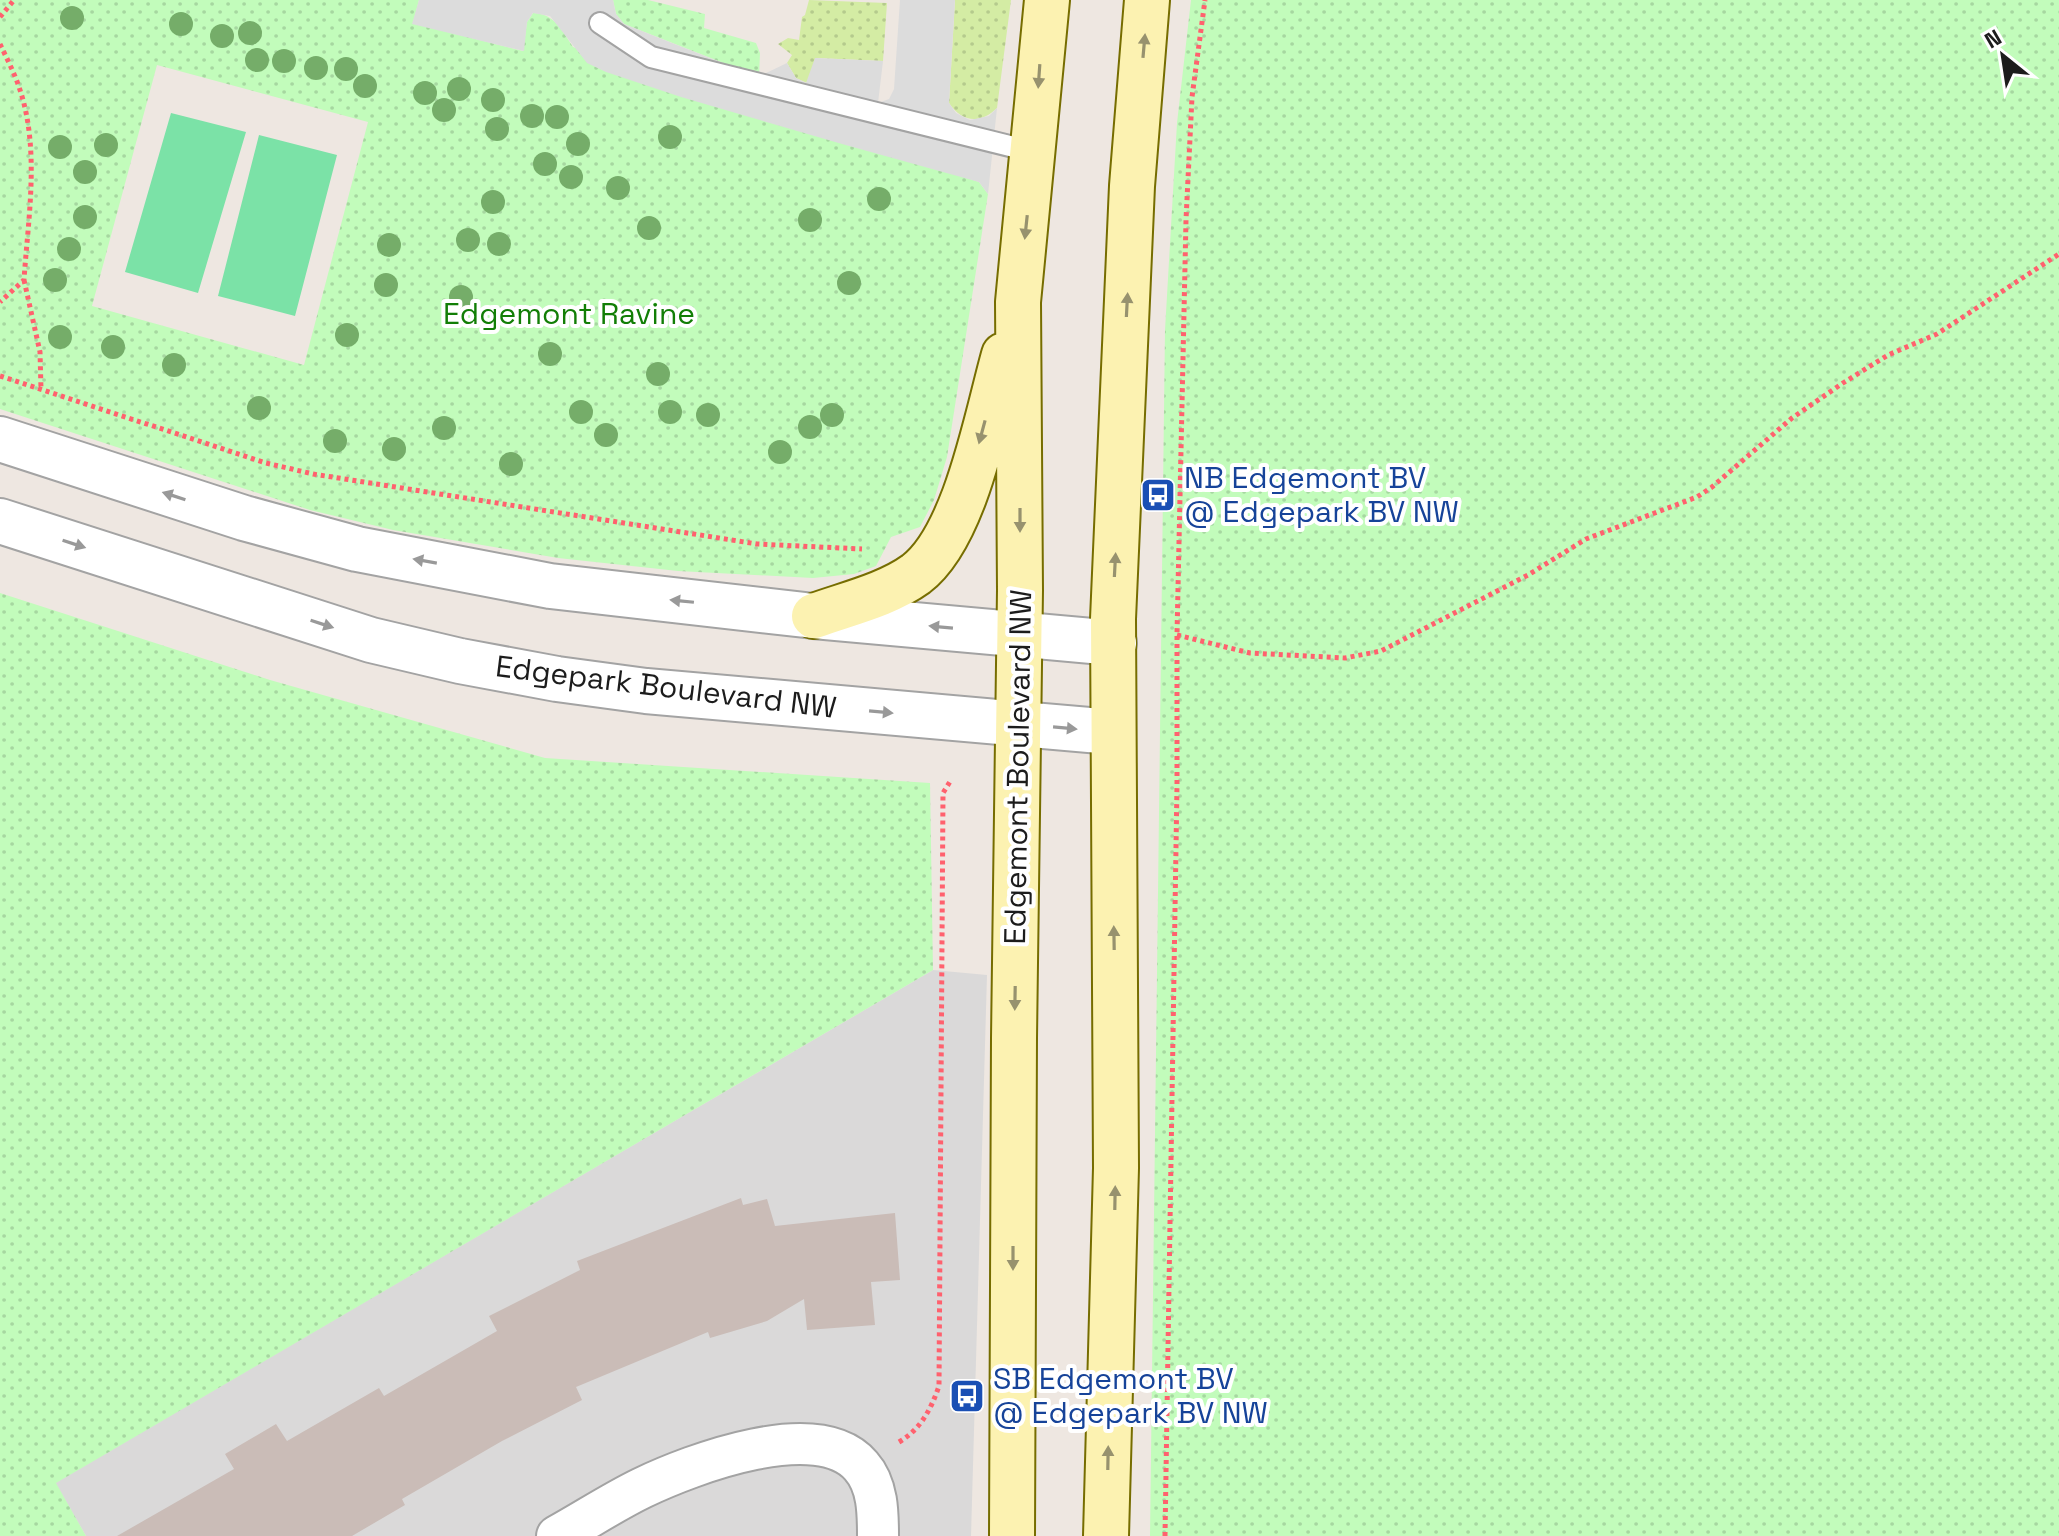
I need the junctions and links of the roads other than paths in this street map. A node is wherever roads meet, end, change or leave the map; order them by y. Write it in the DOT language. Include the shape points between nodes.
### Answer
graph roads {
  1 [pos="1047,0"];
  2 [pos="1147,0"];
  3 [pos="600,23"];
  4 [pos="1034,152"];
  5 [pos="1018,302"];
  6 [pos="0,439"];
  7 [pos="0,521"];
  8 [pos="814,616"];
  9 [pos="1018,634"];
  10 [pos="1114,643"];
  11 [pos="1018,724"];
  12 [pos="1112,732"];
  13 [pos="563,1534"];
  14 [pos="878,1536"];
  15 [pos="1012,1536"];
  16 [pos="1106,1536"];
  1 -- 4 [label="main road, Edgemont Boulevard NW, one-way"];
  10 -- 2 [label="main road, one-way" via="1132,186"];
  3 -- 4 [label="lane" via="651,57"];
  4 -- 5 [label="main road, Edgemont Boulevard NW, one-way"];
  5 -- 8 [label="main road, one-way" via="961,509 933,556 915,574 874,595"];
  5 -- 9 [label="main road, Edgemont Boulevard NW, one-way"];
  8 -- 6 [label="street, one-way" via="550,586 357,549"];
  7 -- 11 [label="street, Edgepark Boulevard NW, one-way" via="371,640 460,661 646,691"];
  9 -- 8 [label="street, one-way"];
  9 -- 10 [label="street"];
  9 -- 11 [label="main road, Edgemont Boulevard NW"];
  10 -- 12 [label="main road"];
  11 -- 12 [label="street, Edgepark Boulevard NW, one-way"];
  11 -- 15 [label="main road, Edgemont Boulevard NW, one-way"];
  16 -- 12 [label="main road, one-way" via="1116,1168"];
  13 -- 14 [label="street" via="643,1487 744,1451 793,1443 843,1452 860,1465 873,1490"];
}
